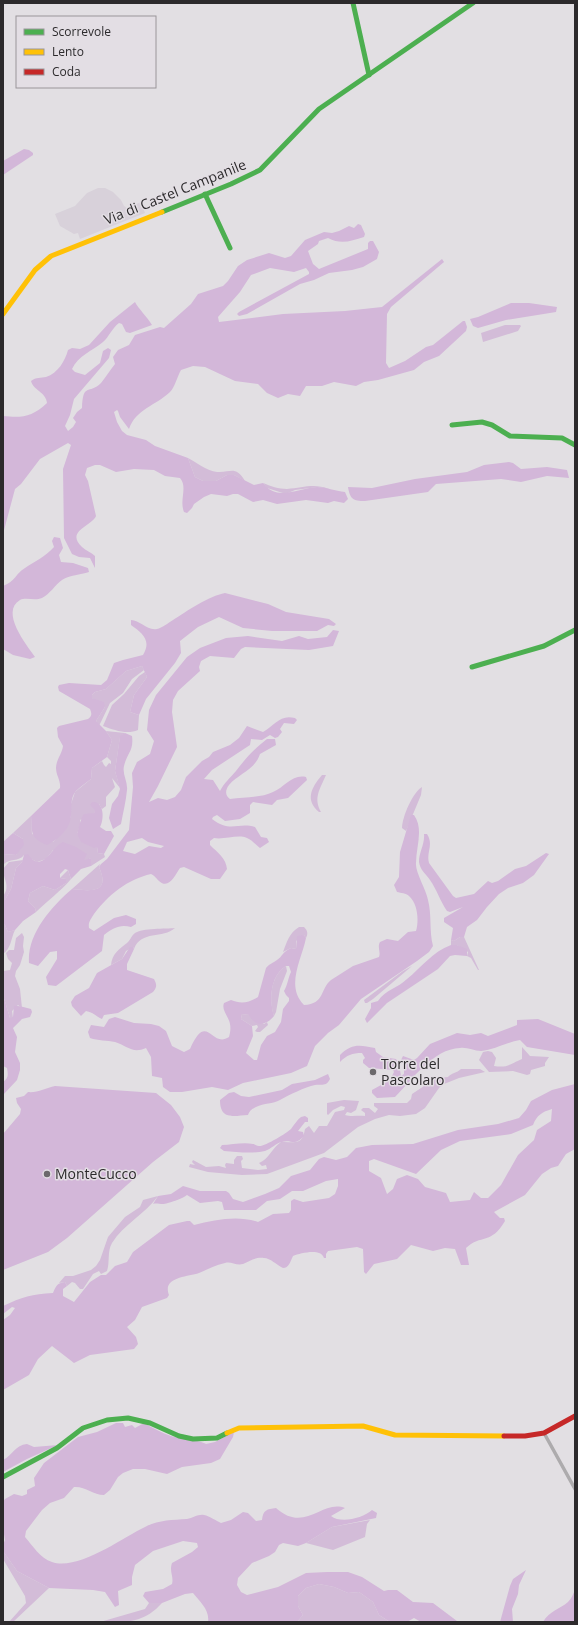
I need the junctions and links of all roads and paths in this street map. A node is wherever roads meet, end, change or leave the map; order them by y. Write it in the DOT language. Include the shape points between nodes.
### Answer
graph roads {
  1 [pos="353,3"];
  2 [pos="473,3"];
  3 [pos="369,75"];
  4 [pos="205,194"];
  5 [pos="230,248"];
  6 [pos="3,314"];
  7 [pos="452,425"];
  8 [pos="575,445"];
  9 [pos="575,630"];
  10 [pos="472,667"];
  11 [pos="575,1416"];
  12 [pos="544,1433"];
  13 [pos="3,1477"];
  14 [pos="575,1489"];
  1 -- 3 [label="street"];
  2 -- 3 [label="street, Via di Castel Campanile"];
  3 -- 4 [label="street, Via di Castel Campanile" via="314,112 258,171"];
  4 -- 5 [label="street"];
  4 -- 6 [label="street, Via di Castel Campanile" via="53,255 35,270"];
  7 -- 8 [label="street" via="484,422 492,424 510,436 562,438"];
  9 -- 10 [label="street" via="544,646"];
  11 -- 12 [label="street"];
  12 -- 13 [label="street" via="525,1436 402,1435 363,1426 243,1428 232,1430 217,1438 200,1439 179,1436 150,1423 128,1418 86,1426 57,1448"];
  12 -- 14 [label="street"];
}
